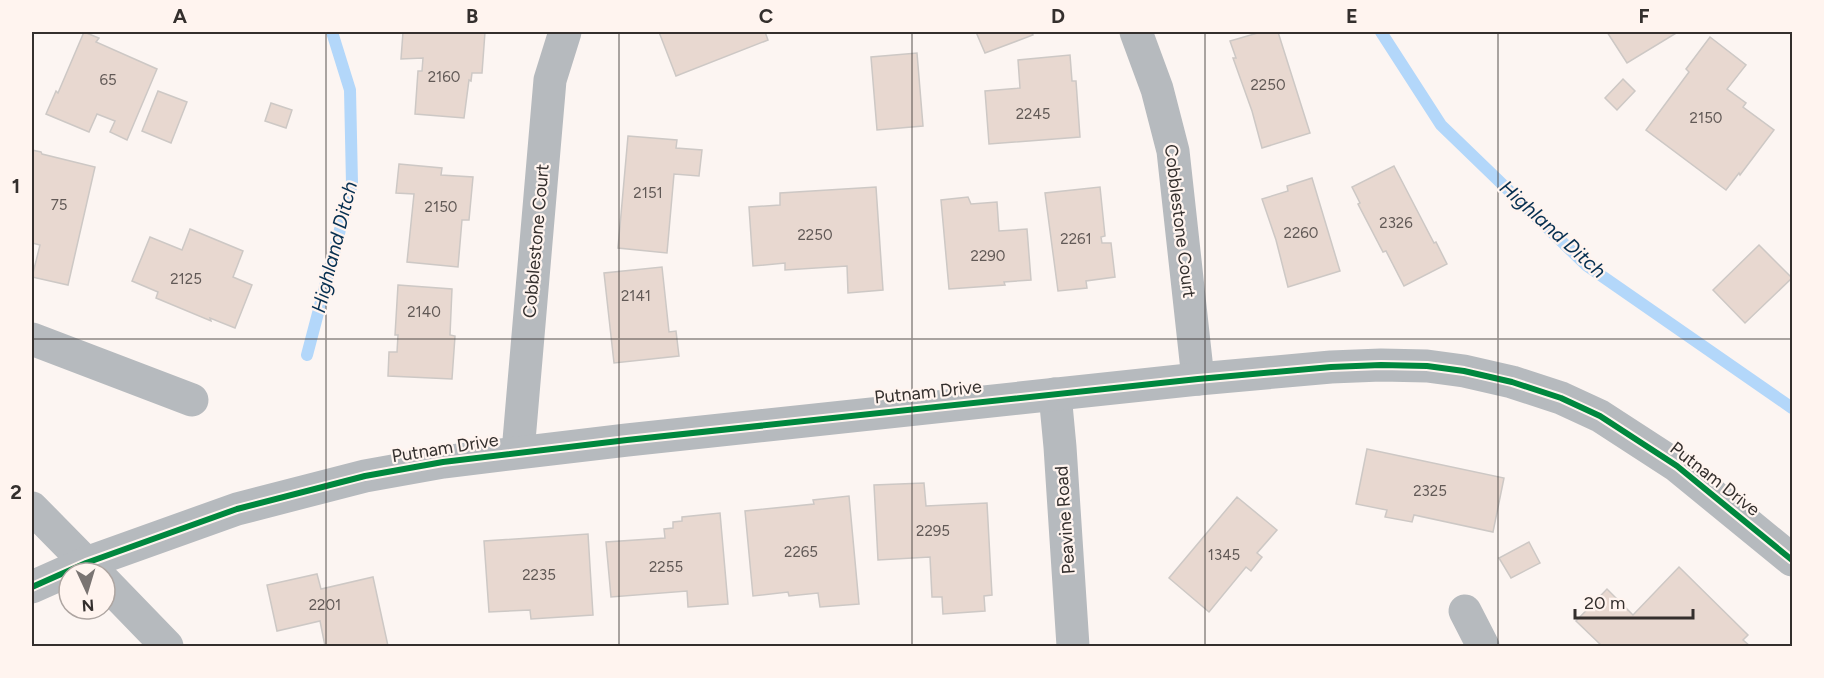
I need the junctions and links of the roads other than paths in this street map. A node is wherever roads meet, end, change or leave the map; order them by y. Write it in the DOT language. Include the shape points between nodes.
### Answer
graph roads {
  1 [pos="565,32"];
  2 [pos="1136,32"];
  3 [pos="32,339"];
  4 [pos="1198,379"];
  5 [pos="1055,394"];
  6 [pos="192,400"];
  7 [pos="518,453"];
  8 [pos="32,508"];
  9 [pos="1792,560"];
  10 [pos="84,561"];
  11 [pos="117,563"];
  12 [pos="57,582"];
  13 [pos="32,587"];
  14 [pos="117,595"];
  15 [pos="1465,611"];
  16 [pos="167,646"];
  17 [pos="1073,646"];
  18 [pos="1483,646"];
  1 -- 7 [label="street, Cobblestone Court" via="550,80"];
  2 -- 4 [label="street, Cobblestone Court" via="1157,89 1173,151"];
  3 -- 6 [label="street"];
  4 -- 5 [label="street, Putnam Drive"];
  4 -- 9 [label="street, Putnam Drive" via="1381,364 1464,371 1512,382 1571,402 1639,440"];
  5 -- 7 [label="street, Putnam Drive"];
  5 -- 17 [label="street, Peavine Road"];
  7 -- 11 [label="street, Putnam Drive" via="365,476 237,509"];
  8 -- 10 [label="street"];
  12 -- 13 [label="street, Putnam Drive"];
  14 -- 16 [label="street"];
  15 -- 18 [label="street"];
}
